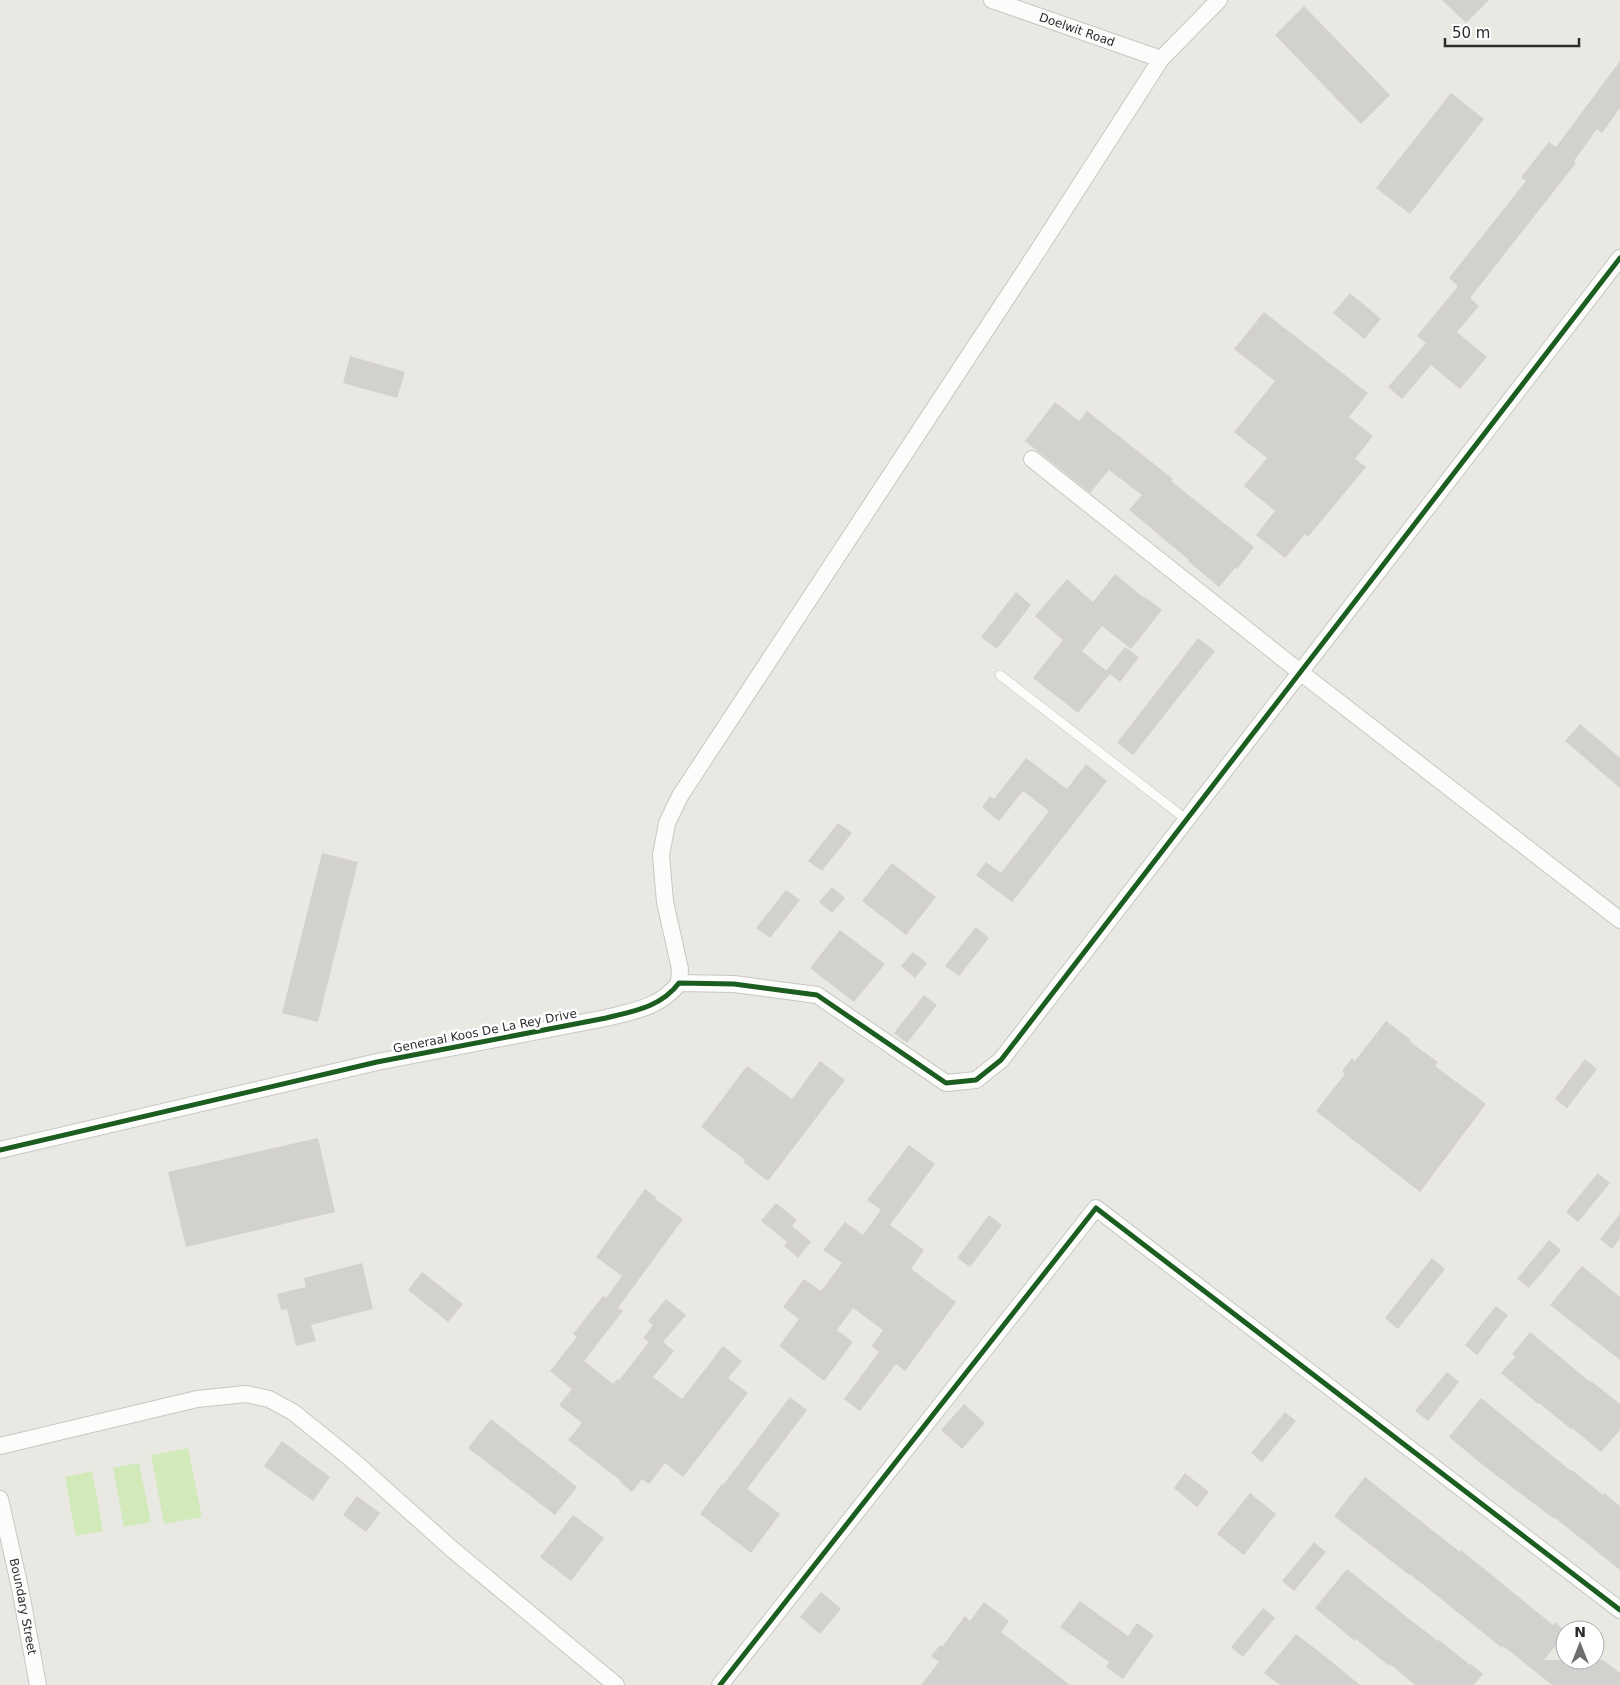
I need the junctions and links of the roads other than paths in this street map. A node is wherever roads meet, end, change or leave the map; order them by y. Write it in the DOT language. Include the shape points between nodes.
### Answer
graph roads {
  1 [pos="992,0"];
  2 [pos="1219,0"];
  3 [pos="1161,59"];
  4 [pos="1620,258"];
  5 [pos="1032,459"];
  6 [pos="1300,672"];
  7 [pos="1000,675"];
  8 [pos="1187,820"];
  9 [pos="1620,920"];
  10 [pos="679,983"];
  11 [pos="0,1150"];
  12 [pos="0,1446"];
  13 [pos="0,1500"];
  14 [pos="1620,1610"];
  15 [pos="38,1685"];
  16 [pos="616,1685"];
  17 [pos="720,1685"];
  1 -- 3 [label="street, Doelwit Road"];
  2 -- 3 [label="street"];
  3 -- 10 [label="street" via="680,796 667,822 661,855 665,902 680,969"];
  4 -- 6 [label="street"];
  5 -- 6 [label="street"];
  6 -- 8 [label="street"];
  6 -- 9 [label="street"];
  7 -- 8 [label="lane"];
  8 -- 10 [label="street" via="1002,1060 976,1080 946,1083 817,995 734,984"];
  10 -- 11 [label="street, Generaal Koos De La Rey Drive" via="658,1002 635,1011 377,1062"];
  12 -- 16 [label="street" via="197,1399 246,1394 269,1399 293,1412 350,1458 453,1550"];
  13 -- 15 [label="street, Boundary Street"];
  14 -- 17 [label="street" via="1096,1208"];
}
